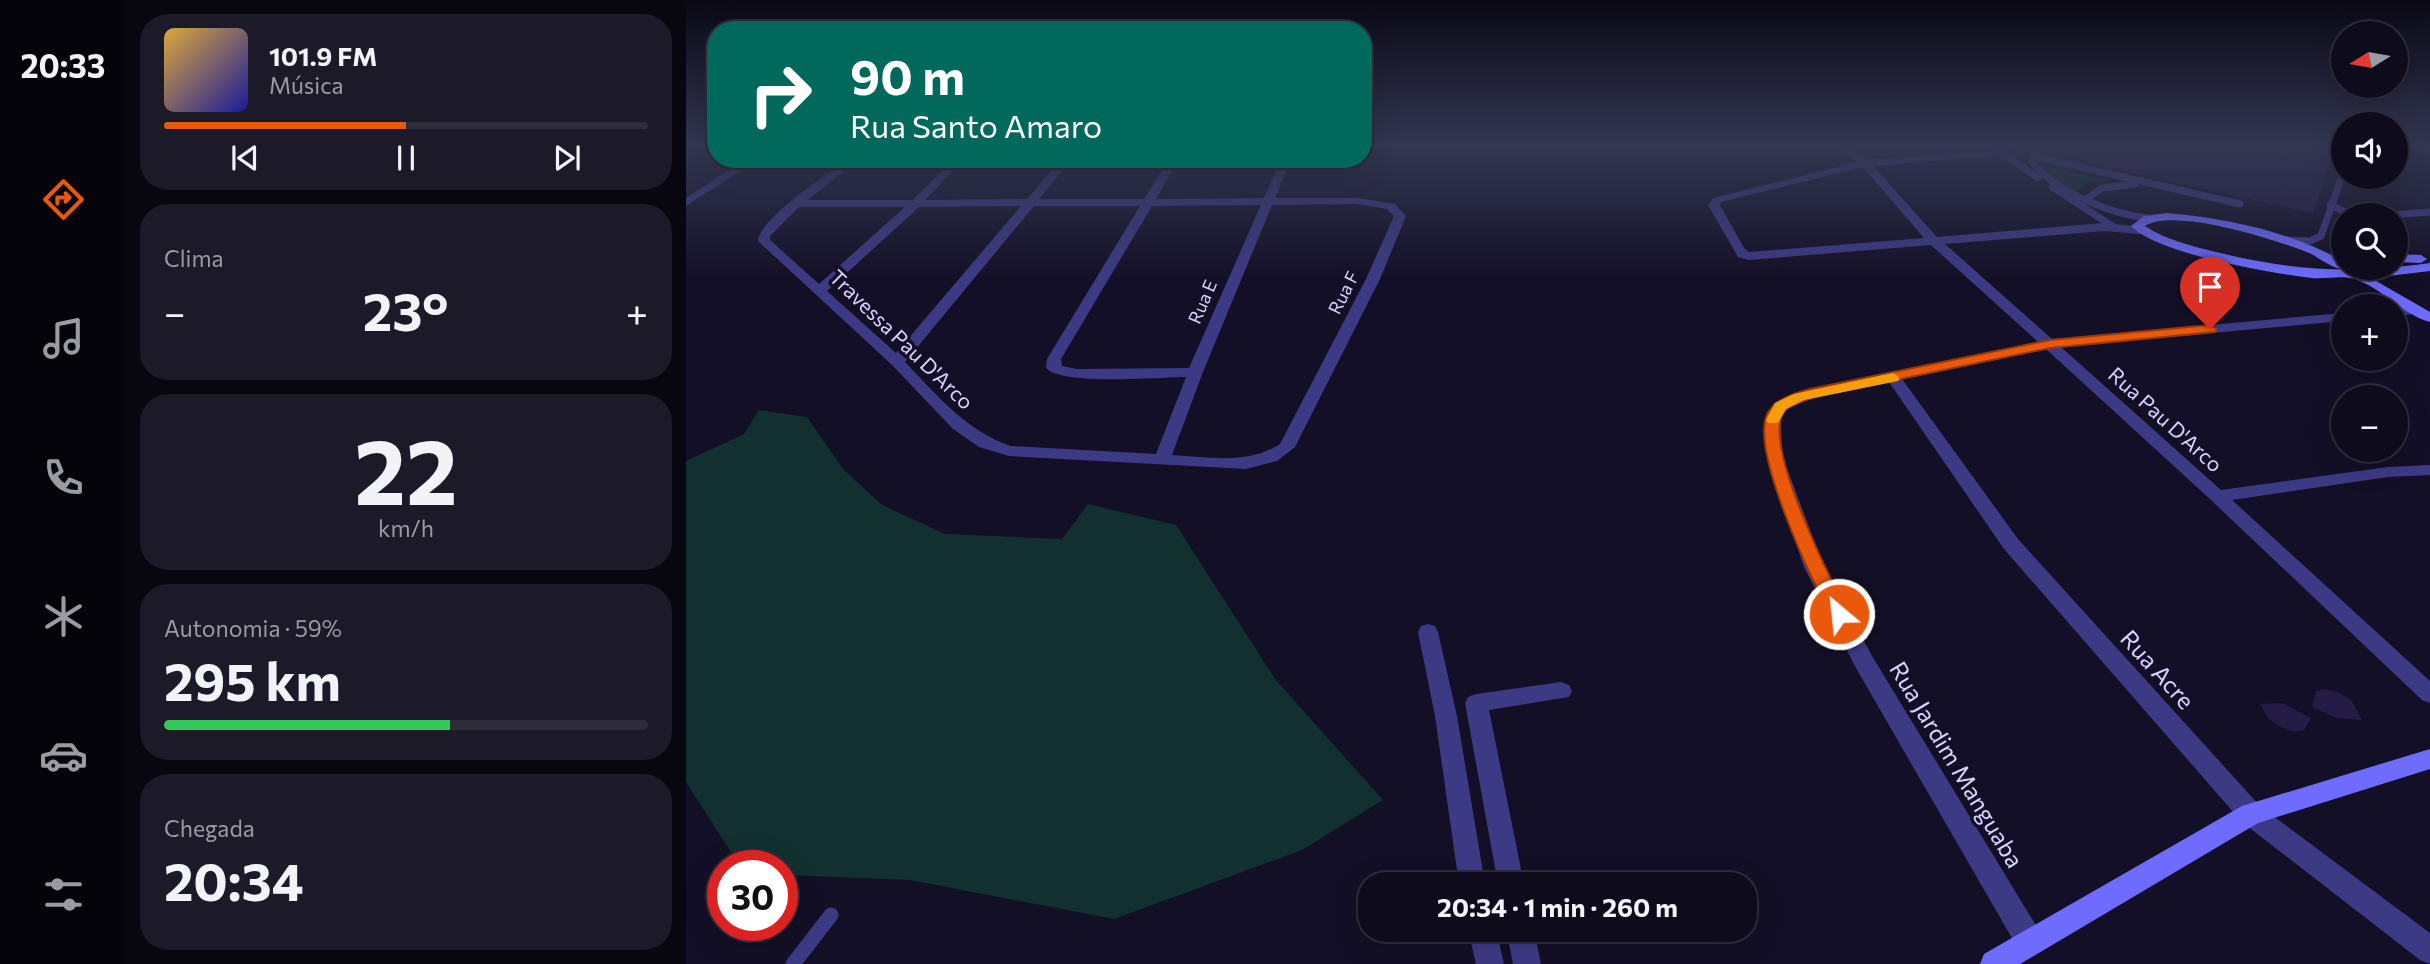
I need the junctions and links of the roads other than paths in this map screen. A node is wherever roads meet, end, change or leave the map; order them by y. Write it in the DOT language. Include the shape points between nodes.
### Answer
graph roads {
  1 [pos="706,190"];
  2 [pos="815,190"];
  3 [pos="929,190"];
  4 [pos="1040,190"];
  5 [pos="1156,190"];
  6 [pos="1271,190"];
  7 [pos="1757,190"];
  8 [pos="1889,190"];
  9 [pos="2056,190"];
  10 [pos="2070,190"];
  11 [pos="2099,190"];
  12 [pos="2177,190"];
  13 [pos="2336,190"];
  14 [pos="2086,199"];
  15 [pos="1267,200"];
  16 [pos="1149,201"];
  17 [pos="686,203"];
  18 [pos="916,203"];
  19 [pos="1029,203"];
  20 [pos="797,204"];
  21 [pos="2240,204"];
  22 [pos="2330,205"];
  23 [pos="2430,212"];
  24 [pos="2408,214"];
  25 [pos="2144,224"];
  26 [pos="2114,227"];
  27 [pos="1932,239"];
  28 [pos="2283,240"];
  29 [pos="2331,258"];
  30 [pos="2427,261"];
  31 [pos="2408,262"];
  32 [pos="2331,269"];
  33 [pos="2371,280"];
  34 [pos="2393,280"];
  35 [pos="821,290"];
  36 [pos="2417,310"];
  37 [pos="2408,311"];
  38 [pos="2331,318"];
  39 [pos="2430,318"];
  40 [pos="2050,344"];
  41 [pos="897,362"];
  42 [pos="1195,372"];
  43 [pos="1894,377"];
  44 [pos="1295,429"];
  45 [pos="1162,460"];
  46 [pos="2430,470"];
  47 [pos="2217,496"];
  48 [pos="1428,632"];
  49 [pos="1561,691"];
  50 [pos="2430,694"];
  51 [pos="2430,760"];
  52 [pos="2251,814"];
  53 [pos="1470,872"];
  54 [pos="1509,872"];
  55 [pos="831,915"];
  56 [pos="1485,942"];
  57 [pos="1523,942"];
  58 [pos="2030,942"];
  59 [pos="2430,950"];
  60 [pos="793,964"];
  61 [pos="1490,964"];
  62 [pos="1527,964"];
  63 [pos="1994,964"];
  1 -- 17 [label="street"];
  2 -- 20 [label="street, Travessa Pau D'Arco"];
  3 -- 18 [label="street"];
  4 -- 19 [label="street"];
  5 -- 16 [label="street"];
  6 -- 15 [label="street, Rua E"];
  7 -- 27 [label="street" via="1714,203 1742,254"];
  8 -- 27 [label="street, Rua Pau D'Arco"];
  9 -- 26 [label="lane"];
  10 -- 14 [label="lane"];
  11 -- 14 [label="lane"];
  12 -- 21 [label="lane"];
  13 -- 22 [label="lane"];
  14 -- 25 [label="lane"];
  15 -- 16 [label="street"];
  15 -- 42 [label="street, Rua E"];
  15 -- 44 [label="street, Rua F" via="1357,201 1391,206 1400,216 1373,279"];
  16 -- 19 [label="street"];
  16 -- 42 [label="street" via="1054,359 1054,368 1077,374"];
  18 -- 19 [label="street"];
  18 -- 20 [label="street"];
  18 -- 35 [label="street"];
  19 -- 41 [label="street"];
  20 -- 35 [label="street, Travessa Pau D'Arco" via="769,228 764,241"];
  22 -- 28 [label="lane" via="2319,238"];
  23 -- 24 [label="lane"];
  25 -- 26 [label="street"];
  25 -- 28 [label="street" via="2180,217"];
  25 -- 32 [label="street" via="2162,240 2237,259 2318,274"];
  26 -- 27 [label="street"];
  27 -- 40 [label="street, Rua Pau D'Arco"];
  28 -- 29 [label="street"];
  30 -- 31 [label="street"];
  33 -- 36 [label="street"];
  34 -- 36 [label="street"];
  35 -- 41 [label="street, Travessa Pau D'Arco"];
  36 -- 37 [label="street"];
  36 -- 39 [label="street"];
  38 -- 40 [label="street"];
  40 -- 43 [label="street"];
  40 -- 47 [label="street, Rua Pau D'Arco"];
  41 -- 45 [label="street, Travessa Pau D'Arco" via="959,426 985,443 1009,451"];
  42 -- 45 [label="street, Rua E"];
  43 -- 52 [label="street, Rua Acre" via="2011,544"];
  43 -- 58 [label="street, Rua Jardim Manguaba" via="1799,397 1780,406 1773,418 1774,455 1814,567 1864,662"];
  44 -- 45 [label="street, Travessa Pau D'Arco" via="1287,447 1260,461"];
  46 -- 47 [label="street"];
  47 -- 50 [label="street, Rua Pau D'Arco"];
  48 -- 53 [label="street"];
  49 -- 54 [label="street" via="1476,704"];
  51 -- 52 [label="street"];
  52 -- 58 [label="street"];
  52 -- 59 [label="street, Rua Acre"];
  55 -- 60 [label="lane"];
  56 -- 61 [label="street"];
  57 -- 62 [label="street"];
  58 -- 63 [label="street"];
}
